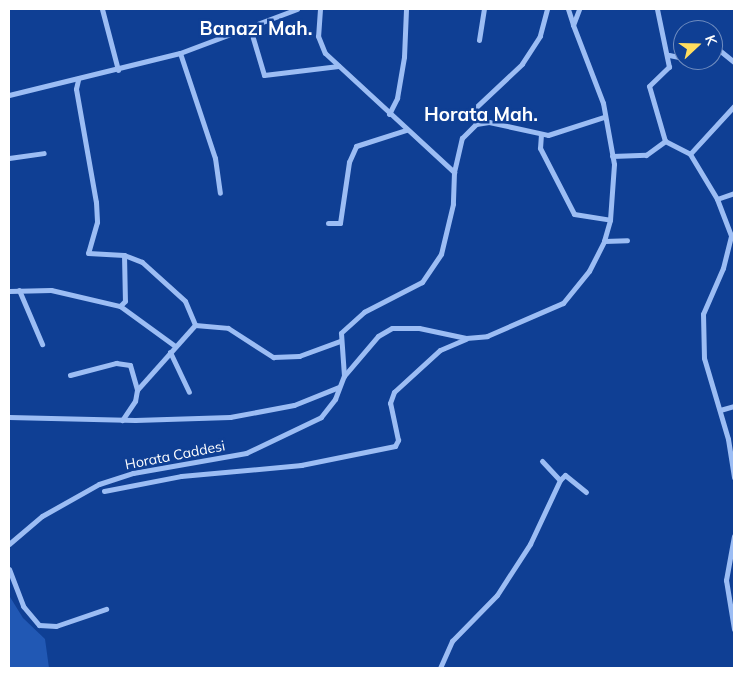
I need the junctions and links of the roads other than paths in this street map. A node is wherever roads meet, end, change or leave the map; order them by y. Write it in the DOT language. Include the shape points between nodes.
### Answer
graph roads {
  1 [pos="102,9"];
  2 [pos="296,9"];
  3 [pos="320,9"];
  4 [pos="406,9"];
  5 [pos="484,9"];
  6 [pos="547,9"];
  7 [pos="568,9"];
  8 [pos="579,9"];
  9 [pos="657,9"];
  10 [pos="573,25"];
  11 [pos="250,28"];
  12 [pos="479,40"];
  13 [pos="180,53"];
  14 [pos="723,53"];
  15 [pos="669,55"];
  16 [pos="673,56"];
  17 [pos="734,62"];
  18 [pos="338,66"];
  19 [pos="118,70"];
  20 [pos="78,80"];
  21 [pos="9,94"];
  22 [pos="734,106"];
  23 [pos="389,114"];
  24 [pos="604,117"];
  25 [pos="476,124"];
  26 [pos="406,130"];
  27 [pos="540,134"];
  28 [pos="665,141"];
  29 [pos="44,153"];
  30 [pos="690,154"];
  31 [pos="612,156"];
  32 [pos="9,158"];
  33 [pos="454,172"];
  34 [pos="220,193"];
  35 [pos="734,193"];
  36 [pos="716,199"];
  37 [pos="610,220"];
  38 [pos="328,223"];
  39 [pos="627,240"];
  40 [pos="604,241"];
  41 [pos="124,255"];
  42 [pos="19,290"];
  43 [pos="9,291"];
  44 [pos="120,306"];
  45 [pos="195,324"];
  46 [pos="466,338"];
  47 [pos="340,340"];
  48 [pos="42,344"];
  49 [pos="175,346"];
  50 [pos="170,352"];
  51 [pos="70,376"];
  52 [pos="344,376"];
  53 [pos="339,387"];
  54 [pos="137,390"];
  55 [pos="188,392"];
  56 [pos="734,406"];
  57 [pos="720,410"];
  58 [pos="9,417"];
  59 [pos="122,420"];
  60 [pos="542,461"];
  61 [pos="734,478"];
  62 [pos="560,480"];
  63 [pos="104,491"];
  64 [pos="586,492"];
  65 [pos="734,536"];
  66 [pos="9,544"];
  67 [pos="9,569"];
  68 [pos="106,609"];
  69 [pos="734,629"];
  70 [pos="440,668"];
  1 -- 19 [label="street"];
  2 -- 11 [label="street"];
  3 -- 18 [label="street" via="318,36 325,53"];
  4 -- 23 [label="street" via="404,58 397,98"];
  5 -- 12 [label="street"];
  6 -- 25 [label="street" via="540,36 522,64 473,110"];
  7 -- 10 [label="street"];
  8 -- 10 [label="street"];
  9 -- 15 [label="street"];
  10 -- 24 [label="street" via="601,96"];
  11 -- 13 [label="street"];
  11 -- 18 [label="street" via="264,75"];
  13 -- 19 [label="street"];
  13 -- 34 [label="street" via="215,158"];
  14 -- 17 [label="street"];
  15 -- 16 [label="street"];
  15 -- 28 [label="street" via="670,67 649,86"];
  18 -- 23 [label="street"];
  19 -- 20 [label="street"];
  20 -- 21 [label="street"];
  20 -- 41 [label="street" via="76,89 96,202 97,222 88,253"];
  22 -- 30 [label="street"];
  23 -- 26 [label="street"];
  24 -- 27 [label="street" via="548,135"];
  24 -- 31 [label="street"];
  25 -- 27 [label="street" via="489,122"];
  25 -- 33 [label="street" via="462,138"];
  26 -- 33 [label="street"];
  26 -- 38 [label="street" via="356,146 349,162 340,223"];
  27 -- 37 [label="street" via="540,148 574,214"];
  28 -- 30 [label="street"];
  28 -- 31 [label="street" via="646,155"];
  29 -- 32 [label="street"];
  30 -- 36 [label="street"];
  31 -- 37 [label="street"];
  33 -- 47 [label="street" via="453,204 441,254 422,282 364,312 341,333"];
  35 -- 36 [label="street"];
  36 -- 57 [label="street" via="731,236 723,268 703,314 704,358"];
  37 -- 40 [label="street"];
  39 -- 40 [label="street"];
  40 -- 46 [label="street" via="589,271 563,304 486,336"];
  41 -- 44 [label="street" via="125,301"];
  41 -- 45 [label="street" via="142,262 185,301"];
  42 -- 43 [label="street"];
  42 -- 44 [label="street" via="51,290"];
  42 -- 48 [label="street"];
  44 -- 49 [label="street"];
  45 -- 47 [label="street" via="228,328 273,357 300,356"];
  45 -- 49 [label="street"];
  46 -- 52 [label="street" via="419,328 392,328 378,336"];
  46 -- 63 [label="street" via="440,350 394,392 390,403 398,440 395,446 300,466 181,476"];
  47 -- 52 [label="street"];
  49 -- 50 [label="street"];
  50 -- 54 [label="street"];
  50 -- 55 [label="street"];
  51 -- 54 [label="street" via="116,363 130,365"];
  52 -- 53 [label="street, Horata Caddesi"];
  53 -- 59 [label="street" via="294,405 230,417"];
  53 -- 66 [label="street, Horata Caddesi" via="335,399 321,417 286,435 246,453 133,473 99,484 42,516"];
  54 -- 59 [label="street" via="135,402"];
  56 -- 57 [label="street"];
  57 -- 61 [label="street"];
  58 -- 59 [label="street"];
  60 -- 62 [label="street"];
  62 -- 64 [label="street" via="565,475"];
  62 -- 70 [label="street" via="530,544 497,595 452,641"];
  65 -- 69 [label="street" via="726,580"];
  67 -- 68 [label="street" via="23,606 39,625 56,626"];
}
